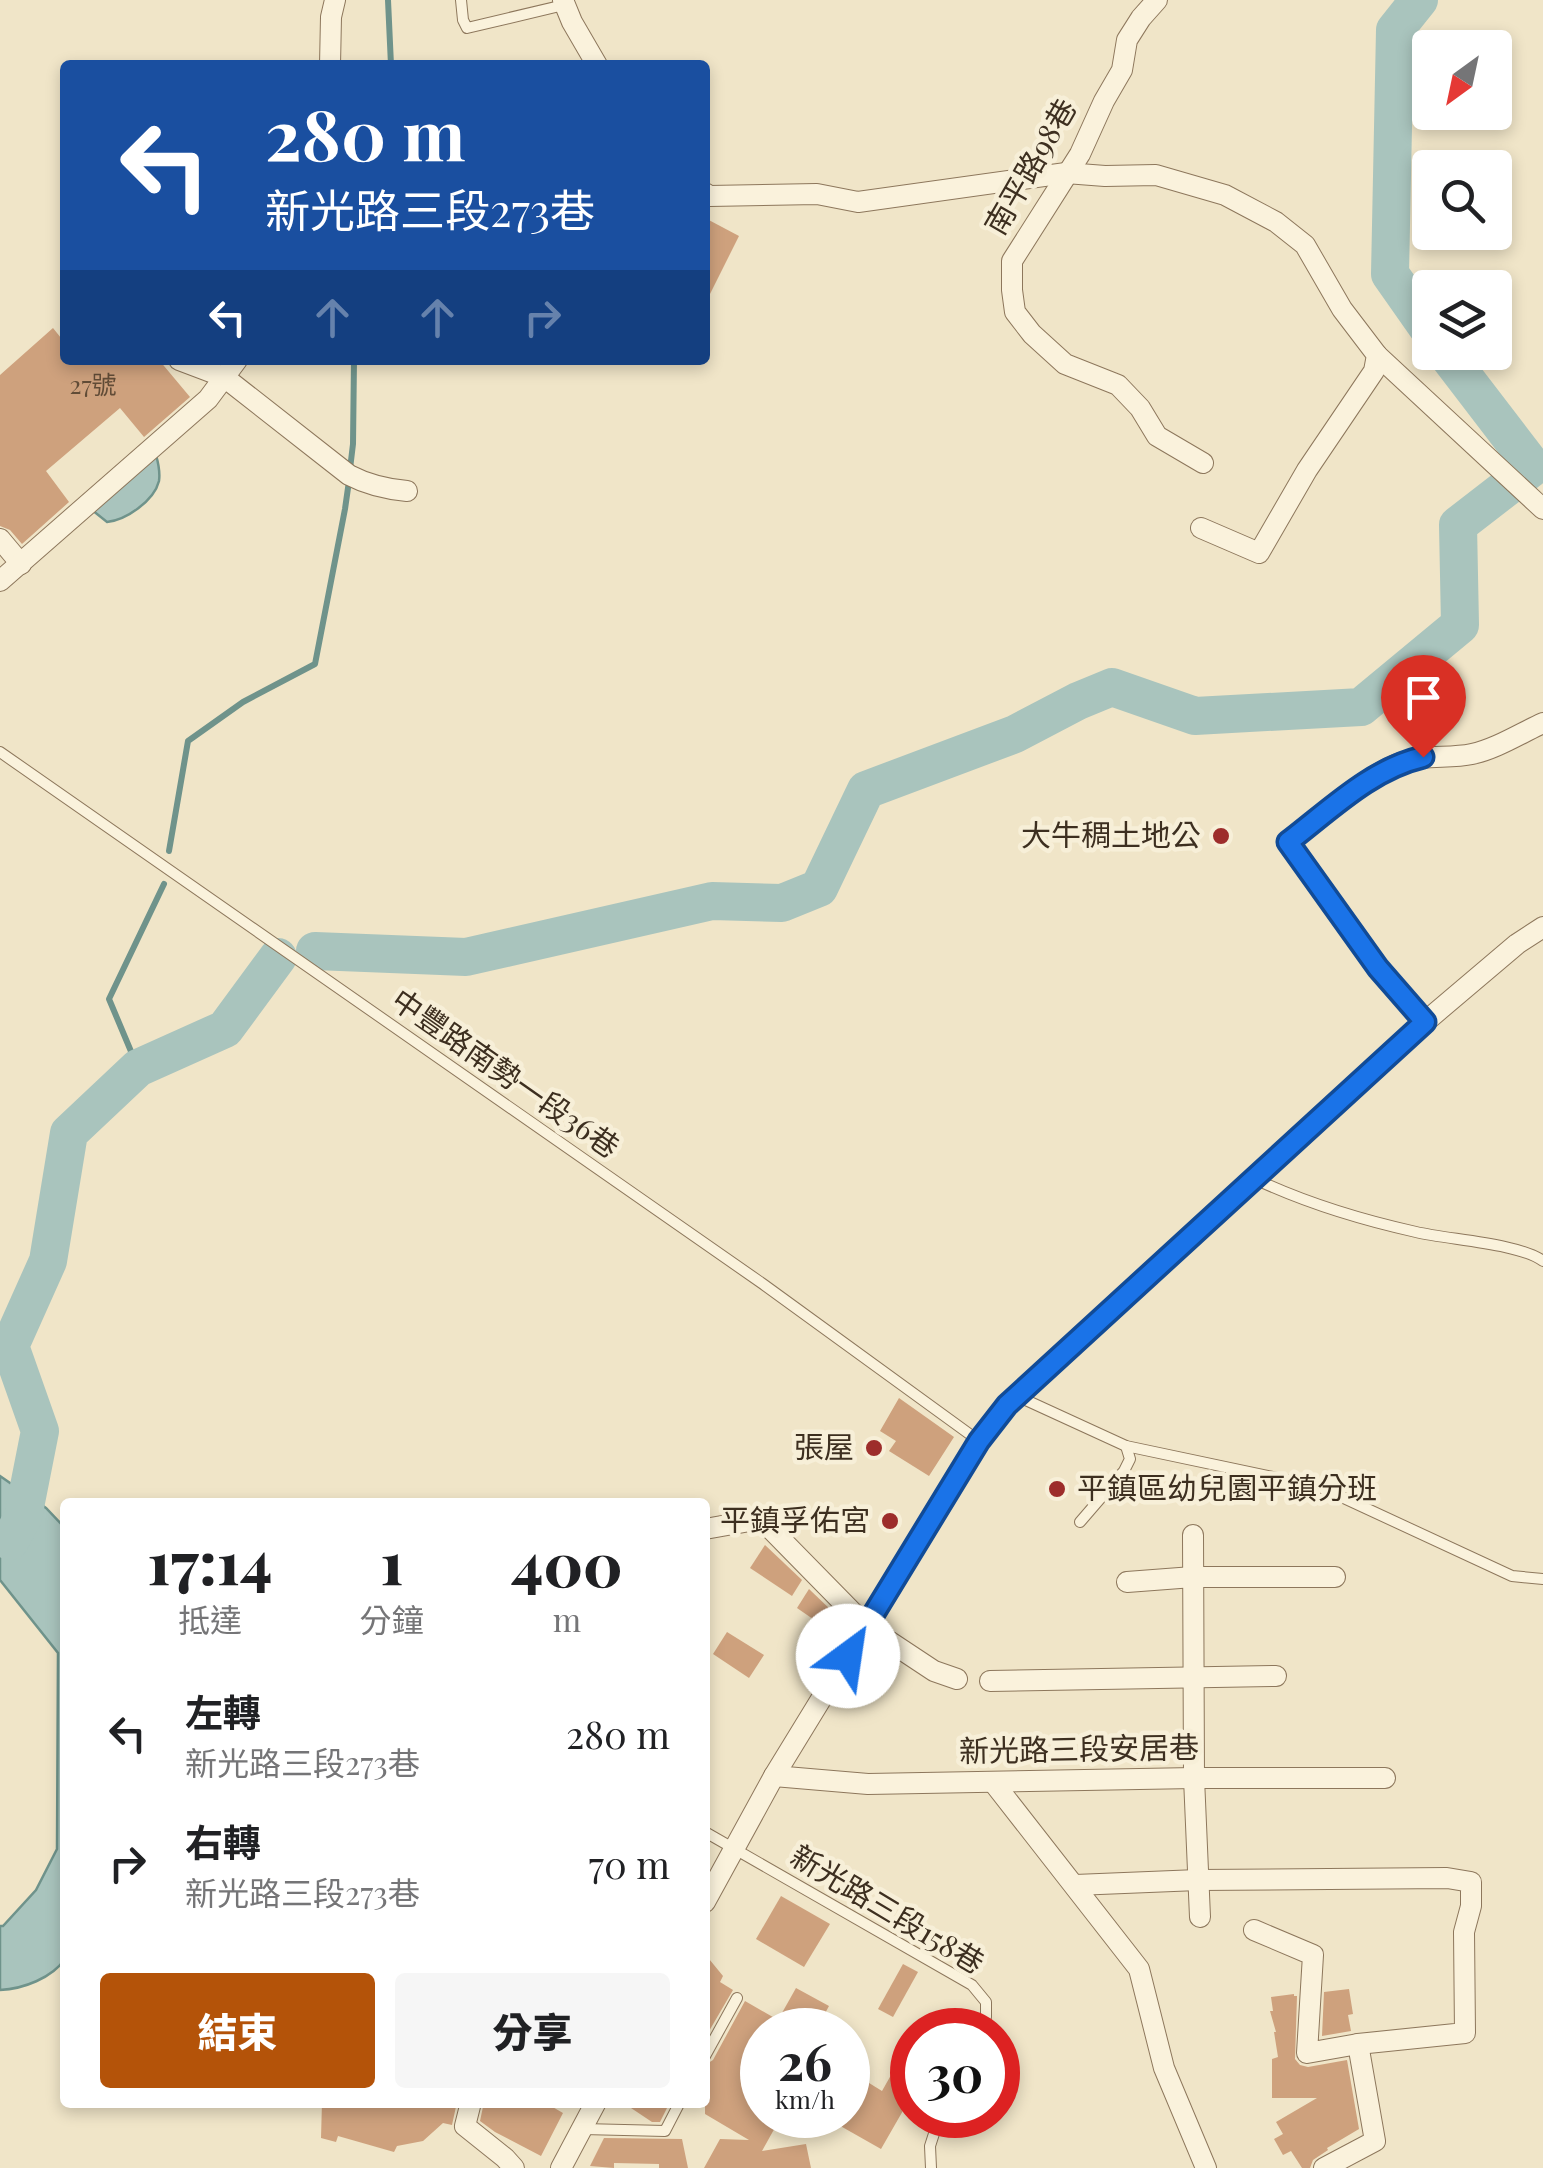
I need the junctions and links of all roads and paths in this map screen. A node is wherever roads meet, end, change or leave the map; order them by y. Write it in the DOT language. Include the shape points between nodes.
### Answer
graph roads {
  1 [pos="335,0"];
  2 [pos="461,0"];
  3 [pos="1157,0"];
  4 [pos="564,2"];
  5 [pos="330,60"];
  6 [pos="594,60"];
  7 [pos="1066,173"];
  8 [pos="710,196"];
  9 [pos="1378,355"];
  10 [pos="231,369"];
  11 [pos="1203,463"];
  12 [pos="407,491"];
  13 [pos="1543,509"];
  14 [pos="1201,528"];
  15 [pos="0,539"];
  16 [pos="20,564"];
  17 [pos="0,581"];
  18 [pos="1543,723"];
  19 [pos="0,752"];
  20 [pos="1543,927"];
  21 [pos="1425,1022"];
  22 [pos="1255,1179"];
  23 [pos="1543,1261"];
  24 [pos="1017,1396"];
  25 [pos="979,1441"];
  26 [pos="1126,1446"];
  27 [pos="1080,1522"];
  28 [pos="710,1528"];
  29 [pos="1193,1535"];
  30 [pos="1335,1577"];
  31 [pos="1193,1578"];
  32 [pos="1543,1580"];
  33 [pos="1127,1582"];
  34 [pos="866,1626"];
  35 [pos="1276,1676"];
  36 [pos="1194,1677"];
  37 [pos="957,1679"];
  38 [pos="990,1681"];
  39 [pos="774,1776"];
  40 [pos="1194,1778"];
  41 [pos="1385,1778"];
  42 [pos="993,1782"];
  43 [pos="710,1835"];
  44 [pos="734,1848"];
  45 [pos="1198,1880"];
  46 [pos="1075,1886"];
  47 [pos="710,1893"];
  48 [pos="1200,1917"];
  49 [pos="1254,1930"];
  50 [pos="736,1998"];
  51 [pos="986,2008"];
  52 [pos="1358,2044"];
  53 [pos="710,2047"];
  54 [pos="470,2108"];
  55 [pos="593,2108"];
  56 [pos="677,2108"];
  57 [pos="582,2129"];
  58 [pos="933,2138"];
  59 [pos="514,2168"];
  60 [pos="561,2168"];
  61 [pos="931,2168"];
  62 [pos="1206,2168"];
  63 [pos="1324,2168"];
  1 -- 5 [label="street"];
  2 -- 4 [label="lane" via="467,28"];
  3 -- 7 [label="street, 南平路98巷" via="1128,40 1122,70"];
  4 -- 6 [label="street"];
  7 -- 8 [label="street" via="858,202 817,194"];
  7 -- 9 [label="street" via="1156,175 1225,196 1276,222 1305,245"];
  7 -- 11 [label="street, 南平路98巷" via="1012,261 1016,312 1065,364 1118,385 1157,436"];
  9 -- 13 [label="street"];
  9 -- 14 [label="street" via="1259,553"];
  10 -- 12 [label="street" via="358,480"];
  10 -- 16 [label="street" via="208,400"];
  15 -- 16 [label="street"];
  16 -- 17 [label="street"];
  18 -- 21 [label="street" via="1476,754 1400,762 1288,842"];
  19 -- 25 [label="lane, 中豐路南勢一段36巷"];
  20 -- 21 [label="street"];
  21 -- 22 [label="street"];
  22 -- 23 [label="lane" via="1352,1214 1520,1250"];
  22 -- 24 [label="street"];
  24 -- 25 [label="street"];
  24 -- 26 [label="lane"];
  25 -- 34 [label="street"];
  26 -- 27 [label="lane" via="1130,1460 1124,1472"];
  26 -- 32 [label="lane" via="1320,1487 1512,1576"];
  28 -- 34 [label="street" via="761,1519"];
  29 -- 31 [label="street"];
  30 -- 31 [label="street"];
  31 -- 33 [label="street"];
  31 -- 36 [label="street"];
  34 -- 37 [label="street"];
  34 -- 39 [label="street"];
  35 -- 36 [label="street"];
  36 -- 38 [label="street"];
  36 -- 40 [label="street"];
  39 -- 42 [label="street, 新光路三段安居巷" via="868,1784"];
  39 -- 44 [label="street"];
  40 -- 41 [label="street, 新光路三段安居巷"];
  40 -- 42 [label="street, 新光路三段安居巷"];
  40 -- 45 [label="street"];
  42 -- 46 [label="street"];
  43 -- 44 [label="lane"];
  44 -- 47 [label="street"];
  44 -- 51 [label="lane, 新光路三段158巷" via="972,1985"];
  45 -- 46 [label="street"];
  45 -- 48 [label="street"];
  45 -- 52 [label="street" via="1470,1882 1466,2032"];
  46 -- 62 [label="street" via="1140,1969 1164,2068"];
  49 -- 52 [label="street" via="1313,1955 1307,2053"];
  50 -- 53 [label="lane"];
  52 -- 63 [label="street" via="1375,2141"];
  54 -- 59 [label="street" via="465,2126"];
  55 -- 57 [label="street"];
  56 -- 57 [label="lane" via="664,2130"];
  57 -- 60 [label="street"];
  58 -- 61 [label="lane"];
}
